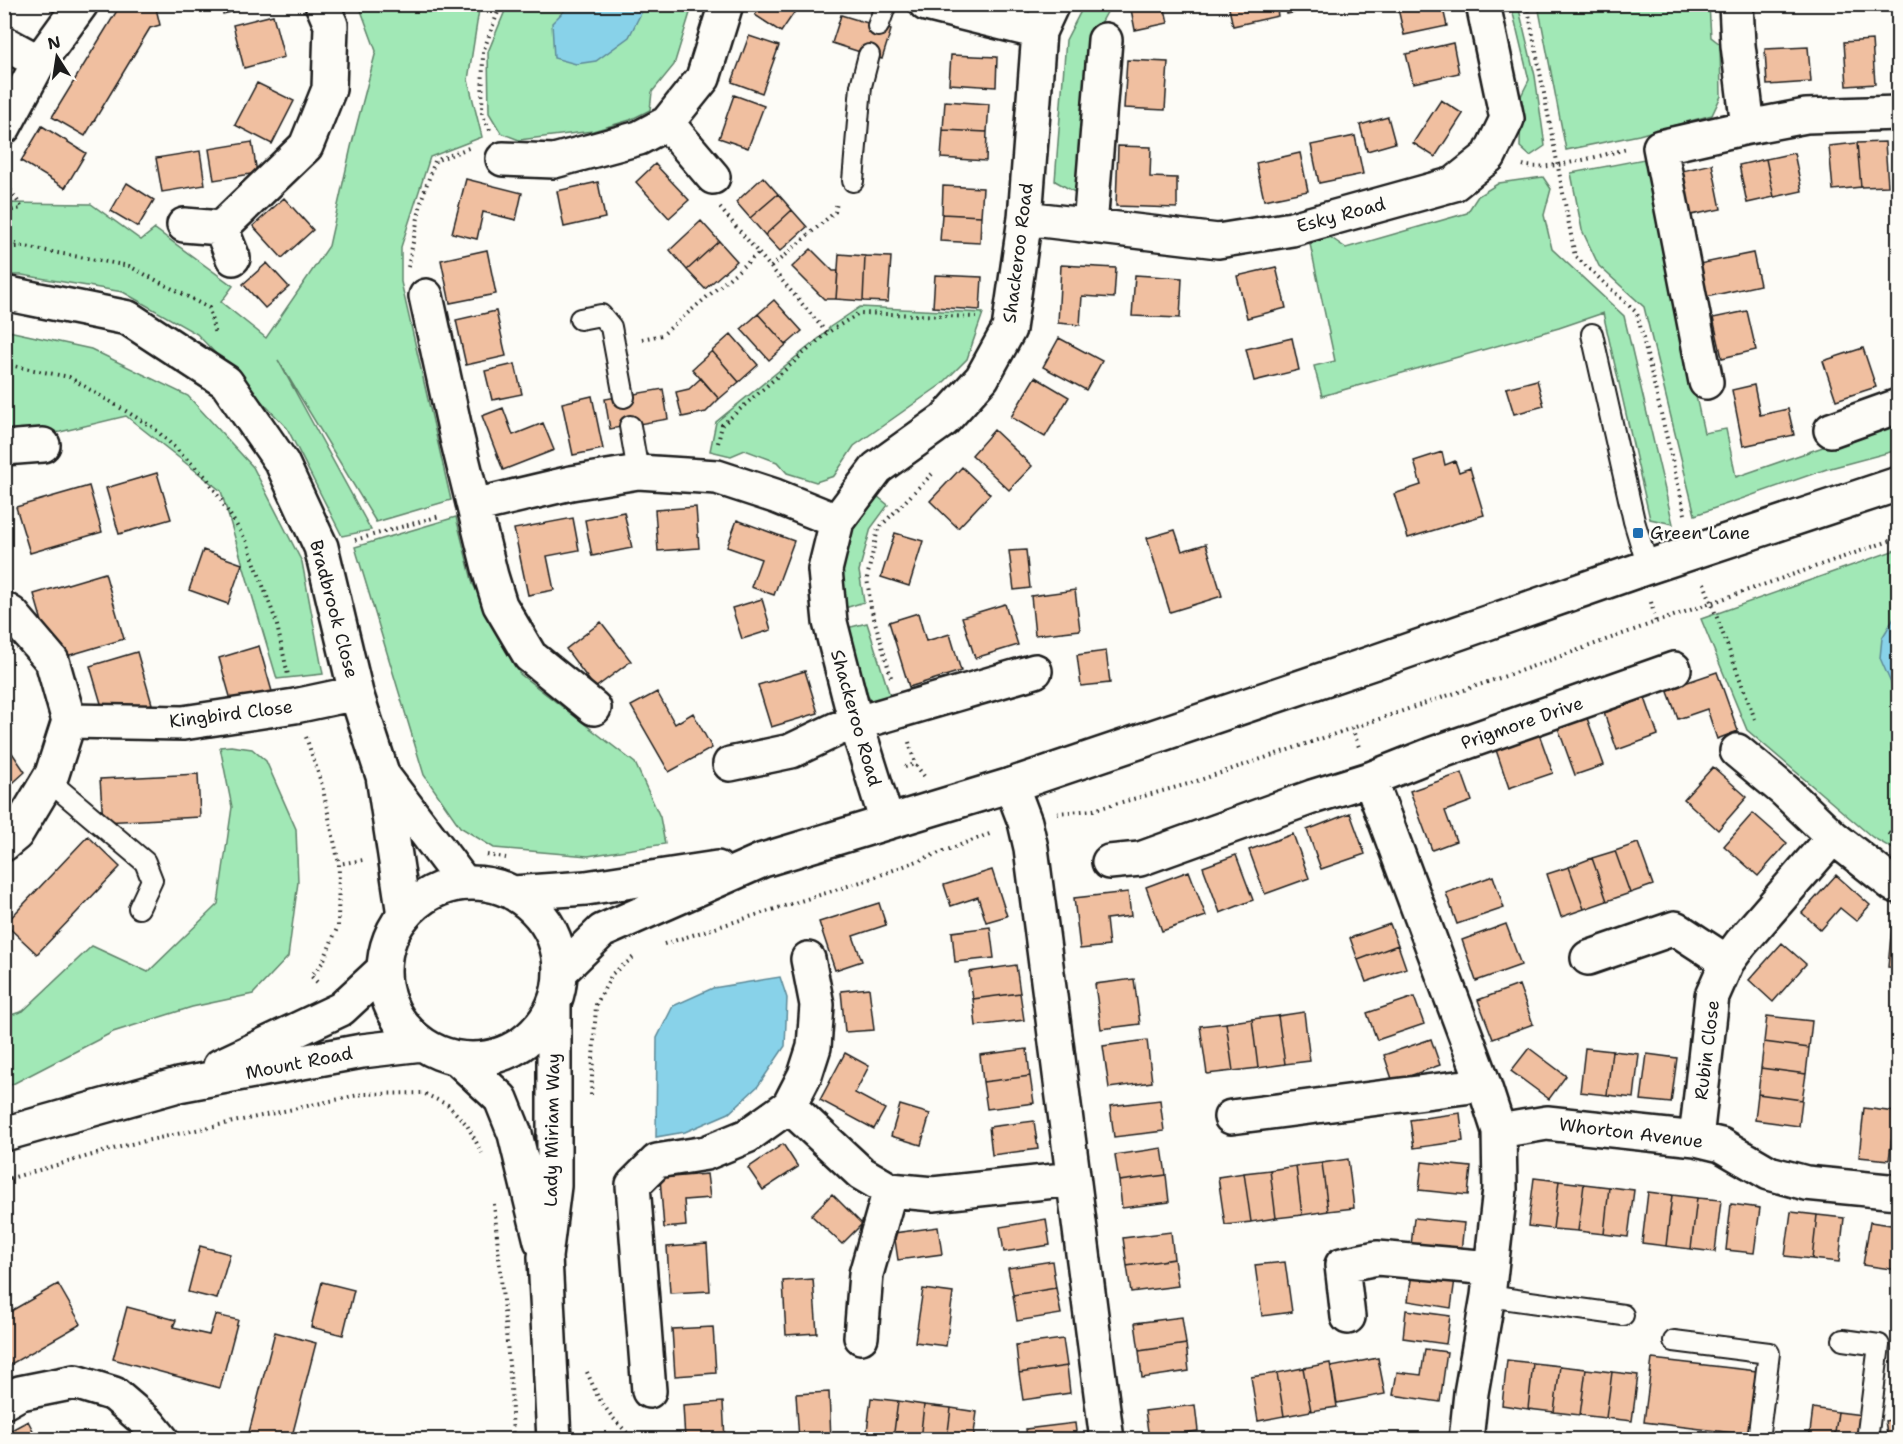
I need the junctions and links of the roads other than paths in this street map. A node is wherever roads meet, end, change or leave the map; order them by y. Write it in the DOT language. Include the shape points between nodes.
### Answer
graph roads {
  1 [pos="81,4"];
  2 [pos="322,4"];
  3 [pos="726,4"];
  4 [pos="886,4"];
  5 [pos="926,4"];
  6 [pos="1483,4"];
  7 [pos="1736,4"];
  8 [pos="1046,18"];
  9 [pos="878,27"];
  10 [pos="1106,40"];
  11 [pos="4,43"];
  12 [pos="869,55"];
  13 [pos="39,62"];
  14 [pos="1899,112"];
  15 [pos="667,123"];
  16 [pos="4,127"];
  17 [pos="1748,127"];
  18 [pos="497,145"];
  19 [pos="853,181"];
  20 [pos="716,192"];
  21 [pos="1025,218"];
  22 [pos="184,225"];
  23 [pos="1090,226"];
  24 [pos="221,228"];
  25 [pos="233,258"];
  26 [pos="417,283"];
  27 [pos="4,293"];
  28 [pos="580,319"];
  29 [pos="1592,334"];
  30 [pos="1706,382"];
  31 [pos="624,397"];
  32 [pos="1899,406"];
  33 [pos="630,426"];
  34 [pos="1831,430"];
  35 [pos="43,445"];
  36 [pos="4,448"];
  37 [pos="638,472"];
  38 [pos="1899,484"];
  39 [pos="474,506"];
  40 [pos="837,521"];
  41 [pos="1648,567"];
  42 [pos="4,609"];
  43 [pos="1674,669"];
  44 [pos="1035,671"];
  45 [pos="356,693"];
  46 [pos="594,708"];
  47 [pos="69,721"];
  48 [pos="856,723"];
  49 [pos="1737,751"];
  50 [pos="730,764"];
  51 [pos="383,776"];
  52 [pos="1370,779"];
  53 [pos="48,780"];
  54 [pos="1011,785"];
  55 [pos="887,822"];
  56 [pos="1833,837"];
  57 [pos="4,844"];
  58 [pos="763,860"];
  59 [pos="1109,862"];
  60 [pos="464,883"];
  61 [pos="1899,886"];
  62 [pos="513,893"];
  63 [pos="138,908"];
  64 [pos="404,915"];
  65 [pos="1588,958"];
  66 [pos="808,959"];
  67 [pos="1727,962"];
  68 [pos="383,970"];
  69 [pos="557,987"];
  70 [pos="422,1044"];
  71 [pos="457,1058"];
  72 [pos="1483,1082"];
  73 [pos="178,1085"];
  74 [pos="789,1106"];
  75 [pos="1231,1117"];
  76 [pos="1499,1131"];
  77 [pos="4,1134"];
  78 [pos="1696,1139"];
  79 [pos="1073,1179"];
  80 [pos="890,1190"];
  81 [pos="1899,1192"];
  82 [pos="545,1257"];
  83 [pos="1490,1282"];
  84 [pos="1623,1315"];
  85 [pos="1348,1317"];
  86 [pos="861,1337"];
  87 [pos="1843,1340"];
  88 [pos="1674,1341"];
  89 [pos="649,1391"];
  90 [pos="4,1402"];
  91 [pos="162,1440"];
  92 [pos="554,1440"];
  93 [pos="1107,1440"];
  94 [pos="1466,1440"];
  95 [pos="1758,1440"];
  96 [pos="1867,1440"];
  1 -- 13 [label="street"];
  2 -- 24 [label="street" via="331,25 329,89 306,146"];
  3 -- 15 [label="street" via="703,78"];
  4 -- 9 [label="lane"];
  5 -- 8 [label="street"];
  6 -- 23 [label="street, Esky Road" via="1507,119 1490,156 1454,184 1292,229 1218,241"];
  7 -- 17 [label="street"];
  8 -- 21 [label="street, Shackeroo Road"];
  10 -- 23 [label="street"];
  11 -- 13 [label="street"];
  12 -- 19 [label="lane" via="861,86"];
  13 -- 16 [label="street"];
  14 -- 17 [label="street" via="1806,116"];
  15 -- 18 [label="street" via="639,138 554,161"];
  15 -- 20 [label="street"];
  17 -- 30 [label="street" via="1660,147"];
  21 -- 23 [label="street, Esky Road"];
  21 -- 40 [label="street, Shackeroo Road" via="1009,329 982,378 944,420 878,468"];
  22 -- 24 [label="street"];
  24 -- 25 [label="street"];
  26 -- 39 [label="street"];
  27 -- 45 [label="street, Bradbrook Close" via="128,318 226,382 282,463 321,547"];
  28 -- 31 [label="lane" via="602,315 611,327"];
  29 -- 41 [label="lane"];
  32 -- 34 [label="street"];
  33 -- 37 [label="lane"];
  35 -- 36 [label="street"];
  37 -- 39 [label="street"];
  37 -- 40 [label="street" via="717,477"];
  38 -- 41 [label="street"];
  39 -- 46 [label="street" via="491,576 506,616 530,656"];
  40 -- 48 [label="street, Shackeroo Road" via="825,570 830,622"];
  41 -- 54 [label="street"];
  42 -- 47 [label="street" via="52,661"];
  43 -- 52 [label="street, Prigmore Drive"];
  44 -- 48 [label="street"];
  45 -- 47 [label="street, Kingbird Close" via="183,723"];
  45 -- 51 [label="street, Bradbrook Close"];
  47 -- 53 [label="street"];
  48 -- 50 [label="street" via="791,752"];
  48 -- 55 [label="street, Shackeroo Road"];
  49 -- 56 [label="street"];
  51 -- 60 [label="street, Bradbrook Close"];
  51 -- 64 [label="street, Bradbrook Close"];
  52 -- 59 [label="street, Prigmore Drive" via="1140,859"];
  52 -- 72 [label="street"];
  53 -- 57 [label="street" via="16,834"];
  53 -- 63 [label="lane" via="145,862 152,880"];
  54 -- 55 [label="street"];
  54 -- 79 [label="street" via="1031,848"];
  55 -- 58 [label="street"];
  56 -- 61 [label="street"];
  56 -- 67 [label="street, Rubin Close"];
  58 -- 62 [label="street" via="586,888"];
  58 -- 69 [label="street" via="602,931"];
  60 -- 62 [label="street" via="489,884"];
  60 -- 64 [label="street" via="441,888"];
  62 -- 69 [label="street" via="538,913 554,940"];
  64 -- 68 [label="street" via="389,940"];
  65 -- 67 [label="street" via="1675,928"];
  66 -- 74 [label="street" via="817,1005 814,1047"];
  67 -- 78 [label="street, Rubin Close" via="1712,996"];
  68 -- 70 [label="street" via="392,1007 401,1024"];
  68 -- 73 [label="street, Mount Road" via="341,1009"];
  69 -- 71 [label="street" via="543,1024 526,1041 505,1053 481,1059"];
  69 -- 82 [label="street, Lady Miriam Way" via="554,1186"];
  70 -- 71 [label="street"];
  70 -- 73 [label="street, Mount Road" via="362,1051"];
  71 -- 82 [label="street, Lady Miriam Way" via="501,1099 515,1134"];
  72 -- 75 [label="street"];
  72 -- 76 [label="street"];
  73 -- 77 [label="street, Mount Road"];
  74 -- 80 [label="street" via="861,1173"];
  74 -- 89 [label="street" via="747,1136 706,1153 657,1161 633,1185"];
  76 -- 78 [label="street, Whorton Avenue" via="1547,1123"];
  76 -- 83 [label="street" via="1500,1189"];
  78 -- 81 [label="street, Whorton Avenue" via="1721,1144 1769,1173 1806,1183"];
  79 -- 80 [label="street" via="933,1194"];
  79 -- 93 [label="street"];
  80 -- 86 [label="street" via="866,1274"];
  82 -- 92 [label="street, Lady Miriam Way"];
  83 -- 84 [label="lane"];
  83 -- 85 [label="street" via="1377,1258 1342,1265"];
  83 -- 94 [label="street"];
  87 -- 96 [label="lane" via="1879,1345"];
  88 -- 95 [label="lane" via="1769,1353"];
  90 -- 91 [label="street" via="20,1393 75,1382 114,1394"];
}
